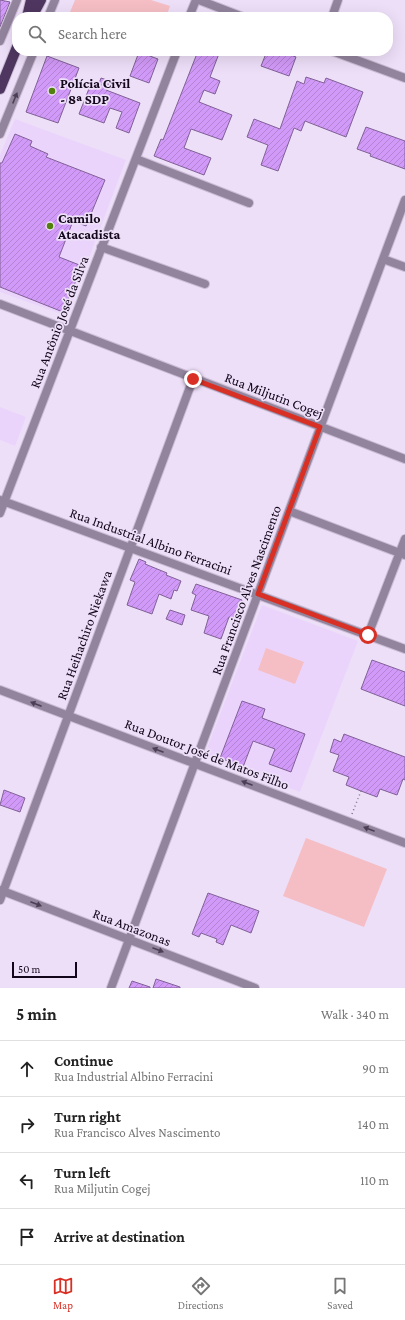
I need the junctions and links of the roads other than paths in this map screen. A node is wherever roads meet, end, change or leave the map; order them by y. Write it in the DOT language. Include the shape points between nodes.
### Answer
graph roads {
  1 [pos="17,0"];
  2 [pos="31,0"];
  3 [pos="41,0"];
  4 [pos="55,0"];
  5 [pos="197,0"];
  6 [pos="338,0"];
  7 [pos="12,12"];
  8 [pos="12,12"];
  9 [pos="27,12"];
  10 [pos="35,12"];
  11 [pos="50,12"];
  12 [pos="191,12"];
  13 [pos="229,12"];
  14 [pos="334,12"];
  15 [pos="0,41"];
  16 [pos="13,56"];
  17 [pos="32,56"];
  18 [pos="175,56"];
  19 [pos="346,56"];
  20 [pos="405,78"];
  21 [pos="0,89"];
  22 [pos="0,134"];
  23 [pos="136,159"];
  24 [pos="405,200"];
  25 [pos="249,203"];
  26 [pos="102,247"];
  27 [pos="383,259"];
  28 [pos="405,267"];
  29 [pos="205,284"];
  30 [pos="0,304"];
  31 [pos="68,331"];
  32 [pos="193,379"];
  33 [pos="320,427"];
  34 [pos="405,459"];
  35 [pos="2,501"];
  36 [pos="289,511"];
  37 [pos="0,513"];
  38 [pos="405,539"];
  39 [pos="130,548"];
  40 [pos="402,554"];
  41 [pos="258,594"];
  42 [pos="368,635"];
  43 [pos="405,649"];
  44 [pos="0,690"];
  45 [pos="68,716"];
  46 [pos="194,763"];
  47 [pos="405,843"];
  48 [pos="2,890"];
  49 [pos="0,900"];
  50 [pos="129,939"];
  51 [pos="110,988"];
  52 [pos="255,988"];
  1 -- 7 [label="street"];
  2 -- 9 [label="main road"];
  3 -- 10 [label="main road"];
  4 -- 11 [label="street"];
  5 -- 12 [label="street"];
  5 -- 13 [label="street"];
  6 -- 14 [label="street"];
  8 -- 15 [label="street"];
  16 -- 21 [label="main road"];
  22 -- 17 [label="street, one-way"];
  18 -- 23 [label="street, Rua Antônio José da Silva"];
  19 -- 20 [label="street"];
  23 -- 25 [label="street"];
  23 -- 26 [label="street, Rua Antônio José da Silva"];
  24 -- 27 [label="street, Rua Francisco Alves Nascimento"];
  26 -- 29 [label="street"];
  26 -- 31 [label="street, Rua Antônio José da Silva"];
  27 -- 28 [label="street"];
  27 -- 33 [label="street, Rua Francisco Alves Nascimento"];
  30 -- 31 [label="street, Rua Miljutin Cogej"];
  31 -- 32 [label="street, Rua Miljutin Cogej"];
  31 -- 35 [label="street, Rua Antônio José da Silva"];
  32 -- 33 [label="street, Rua Miljutin Cogej"];
  32 -- 39 [label="street, Rua Heihachiro Niekawa"];
  33 -- 34 [label="street, Rua Miljutin Cogej"];
  33 -- 36 [label="street, Rua Francisco Alves Nascimento"];
  35 -- 37 [label="street, Rua Antônio José da Silva"];
  35 -- 39 [label="street, Rua Industrial Albino Ferracini"];
  36 -- 40 [label="street"];
  36 -- 41 [label="street, Rua Francisco Alves Nascimento"];
  38 -- 40 [label="street"];
  39 -- 41 [label="street, Rua Industrial Albino Ferracini"];
  39 -- 45 [label="street, Rua Heihachiro Niekawa"];
  40 -- 42 [label="street"];
  41 -- 42 [label="street, Rua Industrial Albino Ferracini"];
  41 -- 46 [label="street, Rua Francisco Alves Nascimento"];
  42 -- 43 [label="street, Rua Industrial Albino Ferracini"];
  45 -- 44 [label="street, Rua Doutor José de Matos Filho, one-way"];
  46 -- 45 [label="street, Rua Doutor José de Matos Filho, one-way"];
  45 -- 48 [label="street, Rua Heihachiro Niekawa"];
  47 -- 46 [label="street, Rua Doutor José de Matos Filho, one-way"];
  46 -- 50 [label="street, Rua Francisco Alves Nascimento"];
  48 -- 49 [label="street, Rua Heihachiro Niekawa"];
  48 -- 50 [label="street, Rua Amazonas, one-way"];
  50 -- 51 [label="street, Rua Francisco Alves Nascimento"];
  50 -- 52 [label="street, Rua Amazonas, one-way"];
}
